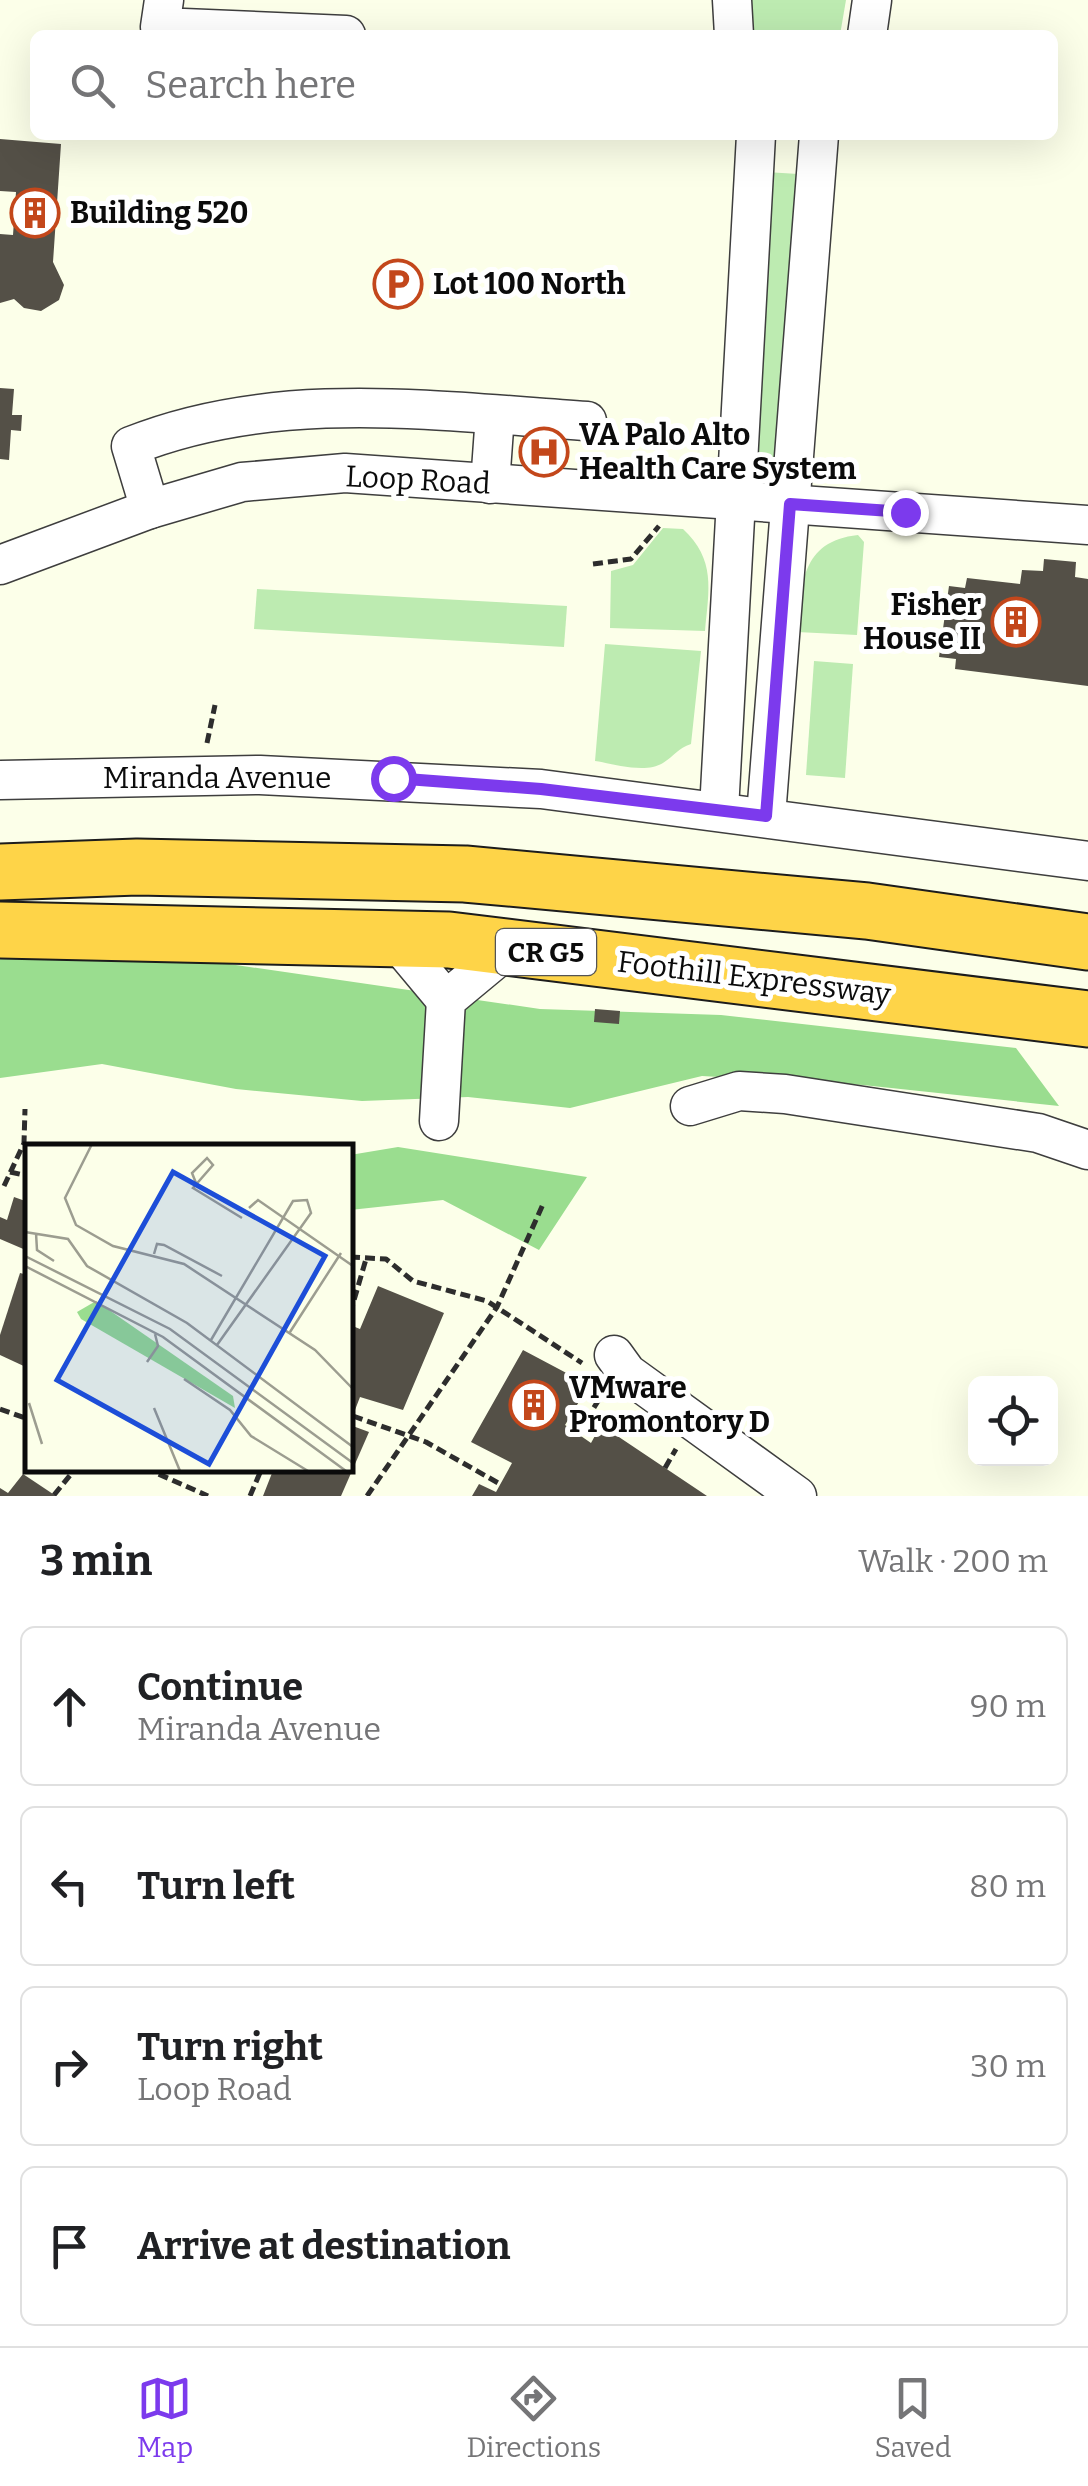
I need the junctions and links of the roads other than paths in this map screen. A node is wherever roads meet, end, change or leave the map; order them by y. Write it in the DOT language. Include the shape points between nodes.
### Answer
graph roads {
  1 [pos="164,0"];
  2 [pos="732,0"];
  3 [pos="872,0"];
  4 [pos="243,30"];
  5 [pos="734,30"];
  6 [pos="868,30"];
  7 [pos="756,140"];
  8 [pos="820,140"];
  9 [pos="495,415"];
  10 [pos="586,421"];
  11 [pos="490,484"];
  12 [pos="738,502"];
  13 [pos="790,504"];
  14 [pos="150,509"];
  15 [pos="1088,525"];
  16 [pos="0,565"];
  17 [pos="0,780"];
  18 [pos="719,810"];
  19 [pos="766,816"];
  20 [pos="0,860"];
  21 [pos="1088,861"];
  22 [pos="137,867"];
  23 [pos="0,872"];
  24 [pos="0,930"];
  25 [pos="394,939"];
  26 [pos="1088,942"];
  27 [pos="510,947"];
  28 [pos="446,1000"];
  29 [pos="1088,1019"];
  30 [pos="690,1106"];
  31 [pos="439,1121"];
  32 [pos="1088,1150"];
  33 [pos="612,1368"];
  34 [pos="797,1496"];
  1 -- 4 [label="street" via="160,26"];
  2 -- 5 [label="street"];
  3 -- 6 [label="street"];
  7 -- 12 [label="street"];
  8 -- 13 [label="street"];
  9 -- 10 [label="street"];
  9 -- 11 [label="street"];
  9 -- 14 [label="street" via="347,407 172,430 131,446"];
  11 -- 12 [label="street, Loop Road"];
  11 -- 14 [label="street, Loop Road" via="345,473 242,482"];
  12 -- 13 [label="street, Loop Road"];
  12 -- 18 [label="street"];
  13 -- 15 [label="street, Loop Road"];
  13 -- 19 [label="street"];
  14 -- 16 [label="street, Loop Road"];
  17 -- 18 [label="street, Miranda Avenue" via="393,778"];
  18 -- 19 [label="street, Miranda Avenue"];
  19 -- 21 [label="street, Miranda Avenue"];
  20 -- 22 [label="highway"];
  22 -- 23 [label="highway, CR G5"];
  22 -- 26 [label="highway, CR G5" via="465,874 867,911"];
  24 -- 25 [label="highway, Foothill Expressway / CR G5"];
  25 -- 27 [label="highway, Foothill Expressway / CR G5"];
  25 -- 28 [label="street"];
  27 -- 28 [label="street"];
  27 -- 29 [label="highway, Foothill Expressway / CR G5"];
  28 -- 31 [label="street"];
  30 -- 32 [label="street" via="738,1091 785,1094 1038,1132"];
  33 -- 34 [label="street"];
}
